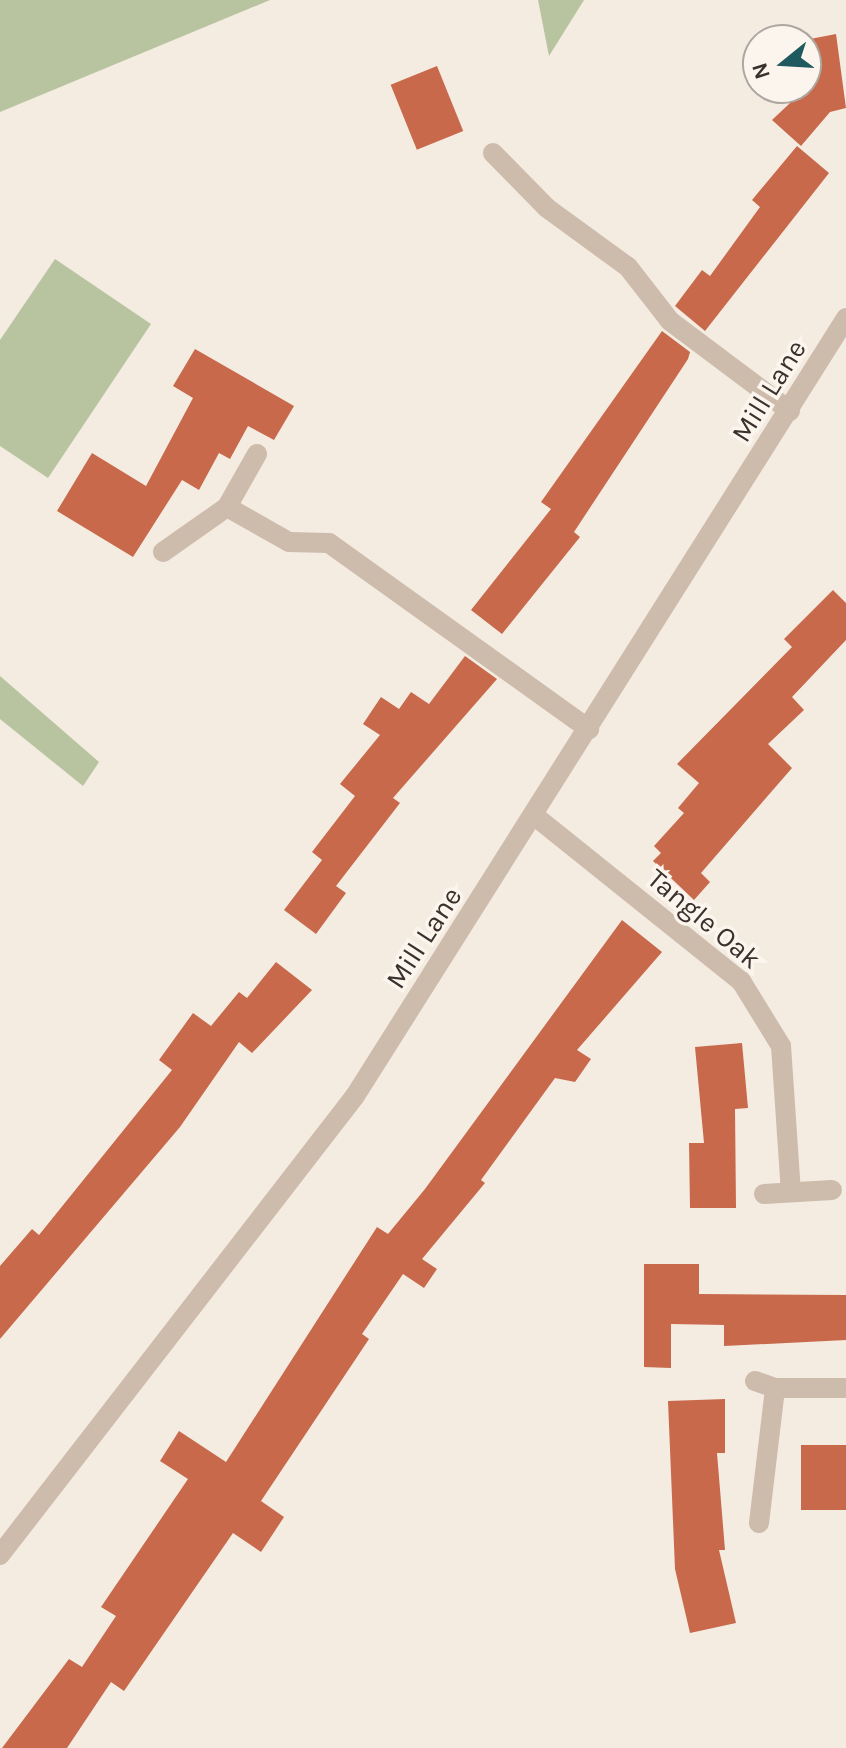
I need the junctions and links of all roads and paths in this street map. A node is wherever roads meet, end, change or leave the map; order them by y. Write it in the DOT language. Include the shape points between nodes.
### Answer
graph roads {
  1 [pos="493,153"];
  2 [pos="846,318"];
  3 [pos="790,411"];
  4 [pos="257,454"];
  5 [pos="227,507"];
  6 [pos="163,552"];
  7 [pos="589,729"];
  8 [pos="536,817"];
  9 [pos="832,1190"];
  10 [pos="791,1192"];
  11 [pos="764,1194"];
  12 [pos="846,1388"];
  13 [pos="759,1523"];
  14 [pos="0,1555"];
  1 -- 3 [label="street" via="547,208 628,267 670,321"];
  2 -- 3 [label="street, Mill Lane"];
  3 -- 7 [label="street, Mill Lane"];
  4 -- 5 [label="street"];
  5 -- 6 [label="street"];
  5 -- 7 [label="street" via="289,542 329,543"];
  7 -- 8 [label="street, Mill Lane"];
  8 -- 10 [label="street, Tangle Oak" via="741,981 781,1046"];
  8 -- 14 [label="street, Mill Lane" via="355,1096"];
  9 -- 10 [label="street"];
  10 -- 11 [label="street"];
  12 -- 13 [label="street" via="765,1385"];
}
